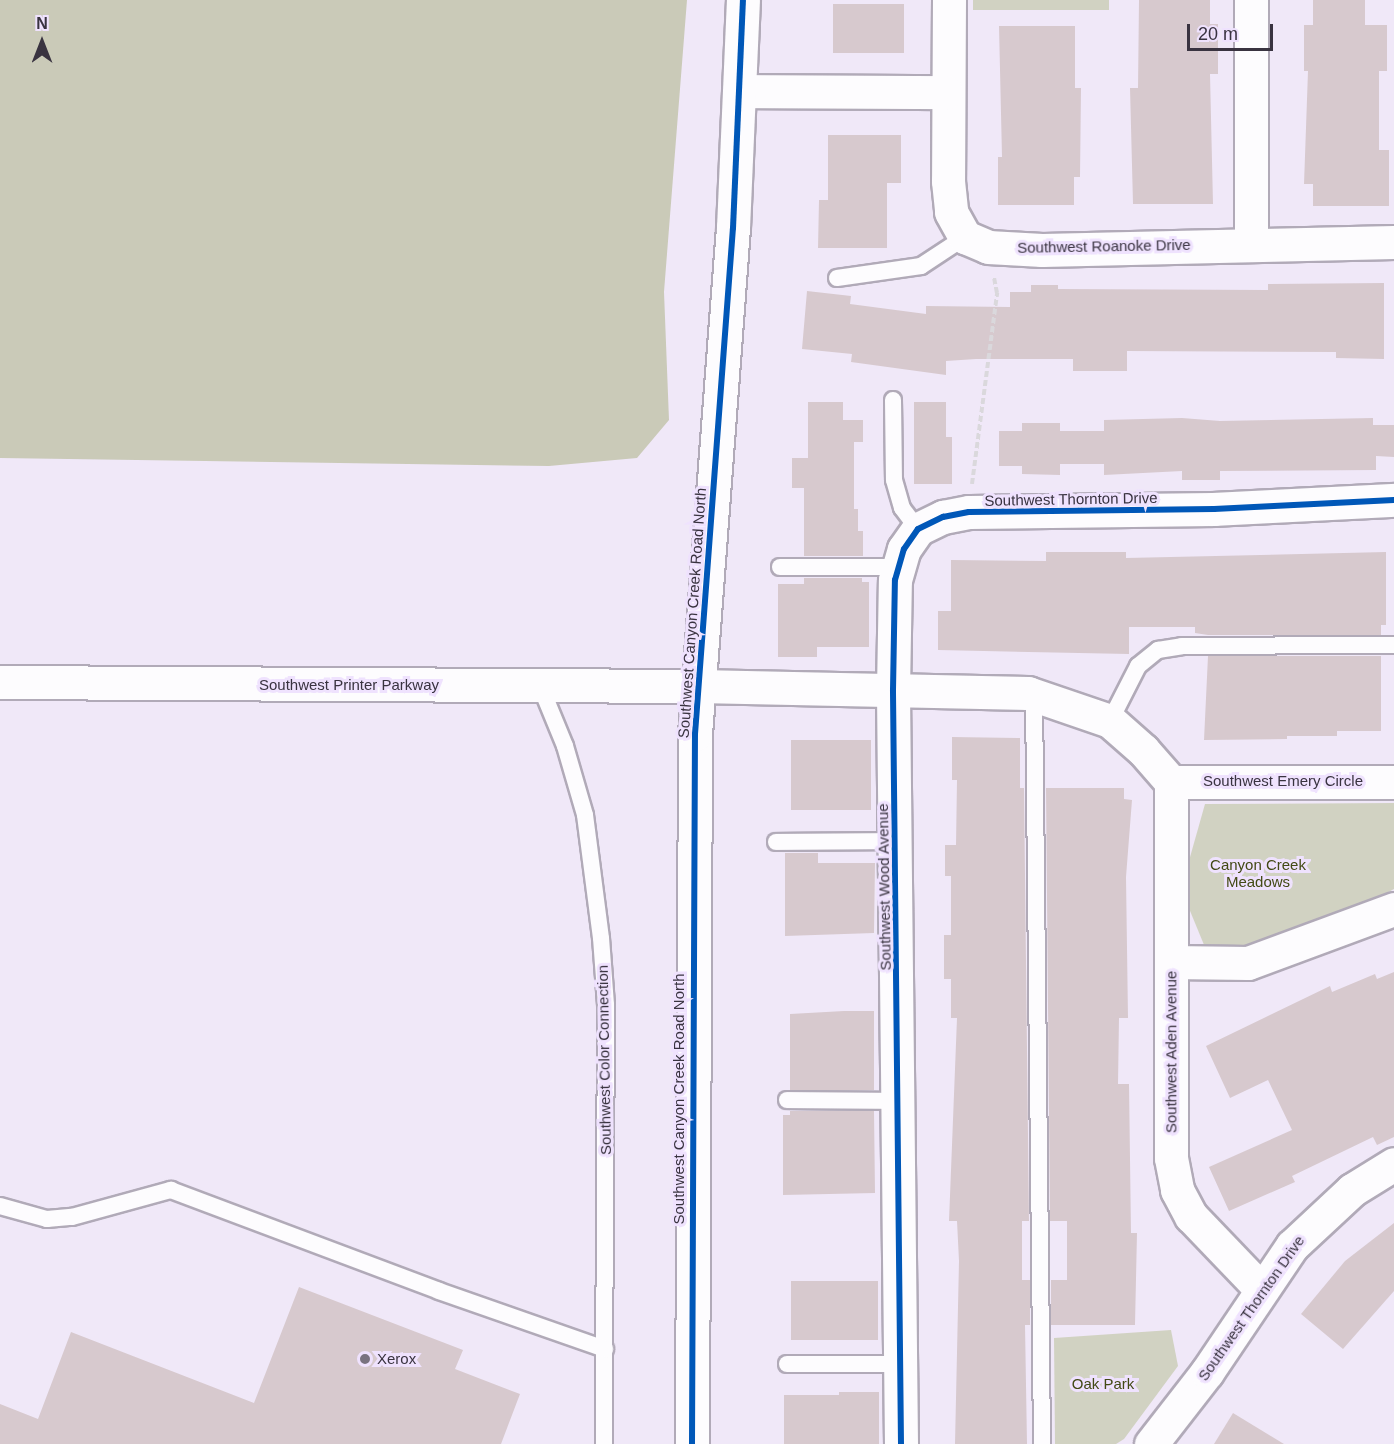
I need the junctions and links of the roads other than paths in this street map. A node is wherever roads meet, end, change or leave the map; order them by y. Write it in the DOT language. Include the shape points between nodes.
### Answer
graph roads {
  1 [pos="743,0"];
  2 [pos="949,0"];
  3 [pos="1251,0"];
  4 [pos="741,91"];
  5 [pos="946,92"];
  6 [pos="977,242"];
  7 [pos="1394,242"];
  8 [pos="1251,243"];
  9 [pos="837,278"];
  10 [pos="893,400"];
  11 [pos="1394,501"];
  12 [pos="918,529"];
  13 [pos="780,567"];
  14 [pos="899,567"];
  15 [pos="1394,645"];
  16 [pos="0,682"];
  17 [pos="540,685"];
  18 [pos="698,686"];
  19 [pos="893,690"];
  20 [pos="1034,694"];
  21 [pos="1110,721"];
  22 [pos="1172,782"];
  23 [pos="1394,782"];
  24 [pos="895,841"];
  25 [pos="776,842"];
  26 [pos="1394,909"];
  27 [pos="1172,962"];
  28 [pos="787,1100"];
  29 [pos="900,1101"];
  30 [pos="1394,1164"];
  31 [pos="0,1206"];
  32 [pos="1261,1289"];
  33 [pos="606,1348"];
  34 [pos="787,1364"];
  35 [pos="900,1364"];
  36 [pos="604,1444"];
  37 [pos="692,1444"];
  38 [pos="901,1444"];
  39 [pos="1041,1444"];
  40 [pos="1151,1444"];
  1 -- 4 [label="street, Southwest Canyon Creek Road North"];
  2 -- 5 [label="street"];
  3 -- 8 [label="street"];
  4 -- 5 [label="street"];
  4 -- 18 [label="street, Southwest Canyon Creek Road North"];
  5 -- 6 [label="street" via="951,212"];
  6 -- 8 [label="street, Southwest Roanoke Drive" via="1042,250"];
  6 -- 9 [label="lane" via="921,266"];
  7 -- 8 [label="street, Southwest Roanoke Drive"];
  10 -- 12 [label="lane" via="894,480 902,508"];
  11 -- 12 [label="street, Southwest Thornton Drive" via="969,512 943,517"];
  12 -- 14 [label="street" via="904,549"];
  13 -- 14 [label="lane"];
  14 -- 19 [label="street"];
  15 -- 21 [label="lane" via="1182,646 1158,650 1138,666"];
  16 -- 17 [label="street, Southwest Printer Parkway"];
  17 -- 18 [label="street, Southwest Printer Parkway"];
  17 -- 33 [label="lane, Southwest Color Connection" via="565,746 585,815 601,938 606,1005"];
  18 -- 19 [label="street, Southwest Printer Parkway"];
  18 -- 37 [label="street, Southwest Canyon Creek Road North" via="692,892"];
  19 -- 20 [label="street, Southwest Printer Parkway"];
  19 -- 24 [label="street, Southwest Wood Avenue"];
  20 -- 21 [label="street, Southwest Printer Parkway"];
  20 -- 39 [label="lane"];
  21 -- 22 [label="street"];
  22 -- 23 [label="street, Southwest Emery Circle"];
  22 -- 27 [label="street, Southwest Aden Avenue"];
  24 -- 25 [label="lane"];
  24 -- 29 [label="street, Southwest Wood Avenue"];
  26 -- 27 [label="street" via="1248,963"];
  27 -- 32 [label="street, Southwest Aden Avenue" via="1171,1158 1177,1190 1191,1216"];
  28 -- 29 [label="lane"];
  29 -- 35 [label="street, Southwest Wood Avenue"];
  30 -- 32 [label="street, Southwest Thornton Drive" via="1352,1190 1310,1226"];
  31 -- 33 [label="lane" via="55,1219 171,1190 439,1291"];
  32 -- 40 [label="street, Southwest Thornton Drive" via="1207,1372"];
  33 -- 36 [label="lane, Southwest Color Connection"];
  34 -- 35 [label="lane"];
  35 -- 38 [label="street, Southwest Wood Avenue"];
}
